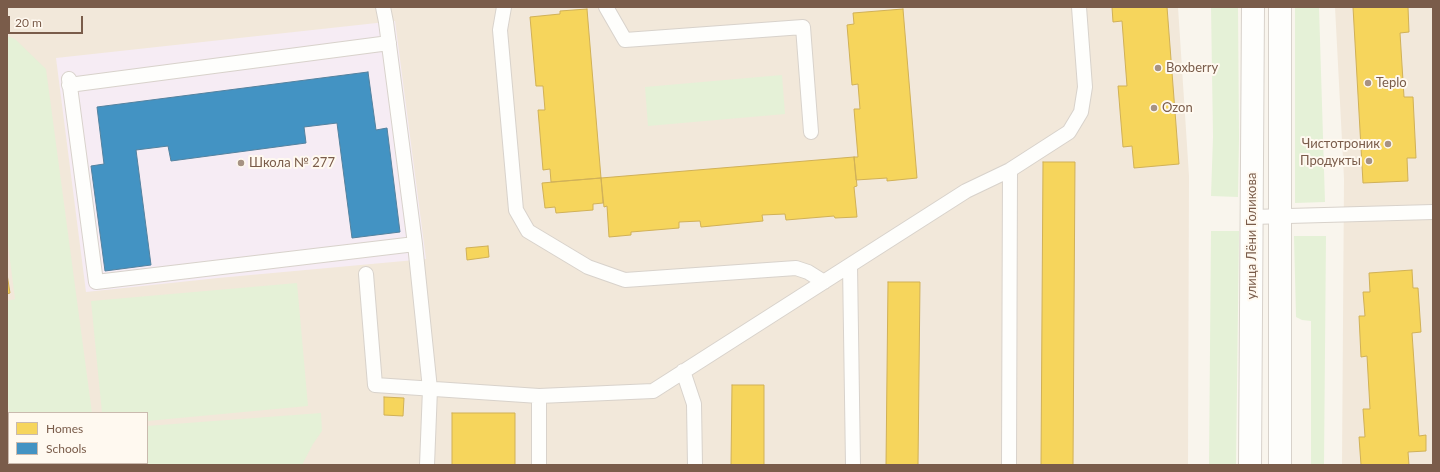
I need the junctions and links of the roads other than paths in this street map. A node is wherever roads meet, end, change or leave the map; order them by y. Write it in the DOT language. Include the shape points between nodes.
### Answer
graph roads {
  1 [pos="383,7"];
  2 [pos="504,7"];
  3 [pos="606,7"];
  4 [pos="1079,7"];
  5 [pos="1253,7"];
  6 [pos="1280,7"];
  7 [pos="389,43"];
  8 [pos="811,132"];
  9 [pos="1010,170"];
  10 [pos="1433,212"];
  11 [pos="1280,216"];
  12 [pos="1252,217"];
  13 [pos="415,244"];
  14 [pos="850,265"];
  15 [pos="366,274"];
  16 [pos="824,282"];
  17 [pos="683,371"];
  18 [pos="430,389"];
  19 [pos="539,396"];
  20 [pos="427,465"];
  21 [pos="538,465"];
  22 [pos="695,465"];
  23 [pos="852,465"];
  24 [pos="1009,465"];
  25 [pos="1250,465"];
  26 [pos="1280,465"];
  1 -- 7 [label="lane"];
  2 -- 16 [label="lane" via="500,30 516,210 528,231 588,267 625,280 796,268"];
  3 -- 8 [label="lane" via="625,40 803,27"];
  4 -- 9 [label="lane" via="1085,87 1081,112 1069,132"];
  5 -- 12 [label="street, улица Лёни Голикова"];
  6 -- 11 [label="street"];
  7 -- 13 [label="lane"];
  7 -- 13 [label="lane" via="69,82 96,282"];
  9 -- 14 [label="lane" via="966,191"];
  9 -- 24 [label="lane"];
  10 -- 11 [label="lane"];
  11 -- 12 [label="lane"];
  11 -- 26 [label="street"];
  12 -- 25 [label="street, улица Лёни Голикова"];
  13 -- 18 [label="lane"];
  14 -- 16 [label="lane"];
  14 -- 23 [label="lane"];
  15 -- 18 [label="lane" via="375,386"];
  16 -- 17 [label="lane"];
  17 -- 19 [label="lane" via="653,391"];
  17 -- 22 [label="lane" via="694,404"];
  18 -- 19 [label="lane"];
  18 -- 20 [label="lane"];
  19 -- 21 [label="lane"];
}
